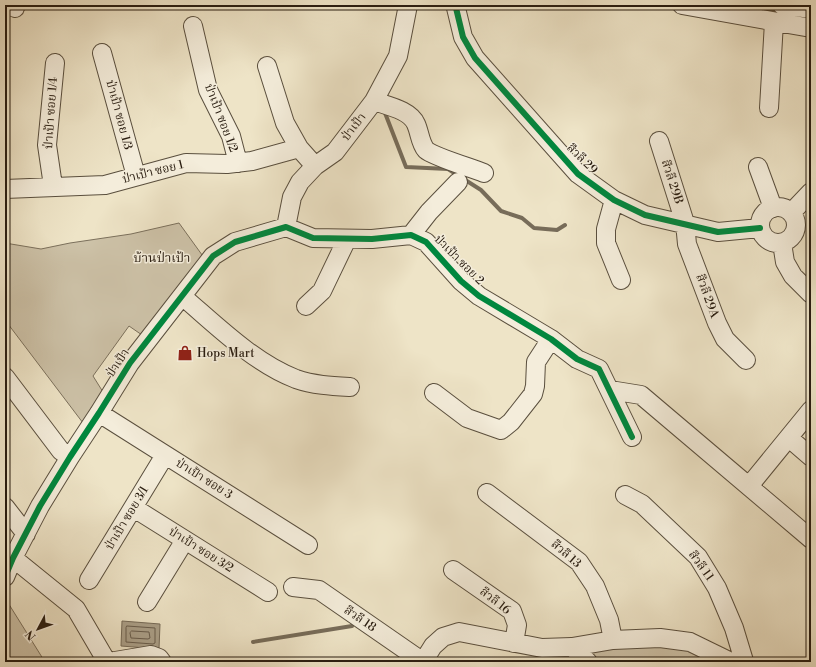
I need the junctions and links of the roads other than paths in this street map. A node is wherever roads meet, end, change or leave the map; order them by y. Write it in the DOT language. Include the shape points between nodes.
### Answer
graph roads {
  1 [pos="408,5"];
  2 [pos="456,5"];
  3 [pos="682,5"];
  4 [pos="782,5"];
  5 [pos="811,10"];
  6 [pos="774,22"];
  7 [pos="192,26"];
  8 [pos="811,28"];
  9 [pos="102,53"];
  10 [pos="55,63"];
  11 [pos="267,66"];
  12 [pos="374,101"];
  13 [pos="769,108"];
  14 [pos="659,141"];
  15 [pos="299,148"];
  16 [pos="238,163"];
  17 [pos="315,166"];
  18 [pos="758,167"];
  19 [pos="484,173"];
  20 [pos="136,176"];
  21 [pos="458,182"];
  22 [pos="53,186"];
  23 [pos="5,189"];
  24 [pos="811,192"];
  25 [pos="614,200"];
  26 [pos="773,208"];
  27 [pos="791,213"];
  28 [pos="685,223"];
  29 [pos="286,227"];
  30 [pos="760,228"];
  31 [pos="411,236"];
  32 [pos="347,239"];
  33 [pos="782,243"];
  34 [pos="621,280"];
  35 [pos="811,294"];
  36 [pos="182,296"];
  37 [pos="306,306"];
  38 [pos="551,339"];
  39 [pos="746,360"];
  40 [pos="5,377"];
  41 [pos="350,387"];
  42 [pos="610,390"];
  43 [pos="434,393"];
  44 [pos="811,410"];
  45 [pos="99,413"];
  46 [pos="632,437"];
  47 [pos="789,438"];
  48 [pos="165,455"];
  49 [pos="70,457"];
  50 [pos="811,457"];
  51 [pos="749,486"];
  52 [pos="487,493"];
  53 [pos="625,496"];
  54 [pos="5,507"];
  55 [pos="134,508"];
  56 [pos="26,534"];
  57 [pos="811,539"];
  58 [pos="185,540"];
  59 [pos="308,546"];
  60 [pos="13,558"];
  61 [pos="453,570"];
  62 [pos="5,577"];
  63 [pos="89,580"];
  64 [pos="293,587"];
  65 [pos="268,592"];
  66 [pos="147,602"];
  67 [pos="613,640"];
  68 [pos="514,643"];
  69 [pos="572,647"];
  70 [pos="108,662"];
  71 [pos="162,662"];
  72 [pos="423,662"];
  73 [pos="588,662"];
  74 [pos="731,662"];
  75 [pos="743,662"];
  76 [pos="754,662"];
  1 -- 12 [label="street, ป่าเป้า" via="398,56"];
  2 -- 25 [label="street, สีวลี 29" via="463,37 475,58 578,174"];
  3 -- 6 [label="street"];
  4 -- 5 [label="street"];
  6 -- 8 [label="street"];
  6 -- 13 [label="street"];
  7 -- 16 [label="street, ป่าเป้า ซอย 1/2" via="208,90 231,136"];
  9 -- 20 [label="street, ป่าเป้า ซอย 1/3"];
  10 -- 22 [label="street, ป่าเป้า ซอย 1/4" via="47,146"];
  11 -- 15 [label="street" via="285,123"];
  12 -- 17 [label="street, ป่าเป้า" via="335,152"];
  12 -- 19 [label="street" via="411,117 416,124 422,145 431,154"];
  14 -- 28 [label="street, สีวลี 29B"];
  15 -- 16 [label="street, ป่าเป้า ซอย 1" via="252,162"];
  15 -- 17 [label="street"];
  16 -- 20 [label="street, ป่าเป้า ซอย 1" via="186,163"];
  17 -- 29 [label="street, ป่าเป้า" via="300,182 292,197"];
  18 -- 26 [label="street"];
  20 -- 22 [label="street, ป่าเป้า ซอย 1" via="105,185"];
  21 -- 31 [label="street" via="429,212"];
  22 -- 23 [label="street, ป่าเป้า ซอย 1"];
  24 -- 27 [label="street"];
  25 -- 28 [label="street, สีวลี 29" via="645,215"];
  25 -- 34 [label="street" via="606,229 606,243"];
  26 -- 27 [label="street"];
  26 -- 30 [label="street" via="763,216"];
  27 -- 33 [label="street" via="796,224 795,231"];
  28 -- 30 [label="street, สีวลี 29" via="718,232"];
  28 -- 39 [label="street, สีวลี 29A" via="687,244 717,323 725,339"];
  29 -- 32 [label="street" via="313,238"];
  29 -- 36 [label="street, ป่าเป้า" via="235,242 213,256"];
  30 -- 33 [label="street" via="770,241"];
  31 -- 32 [label="street"];
  31 -- 38 [label="street, ป่าเป้า ซอย 2" via="426,242 461,281 479,296"];
  32 -- 37 [label="street" via="322,291"];
  33 -- 35 [label="street" via="784,262 793,276"];
  36 -- 41 [label="street" via="269,366 304,381"];
  36 -- 45 [label="street, ป่าเป้า" via="130,363"];
  38 -- 42 [label="street, ป่าเป้า ซอย 2" via="577,359 598,369"];
  38 -- 43 [label="street" via="536,362 533,394 511,422 501,430 467,418"];
  40 -- 49 [label="street" via="61,450"];
  42 -- 46 [label="street, ป่าเป้า ซอย 2"];
  42 -- 51 [label="street" via="641,394"];
  44 -- 47 [label="street"];
  45 -- 48 [label="street, ป่าเป้า ซอย 3"];
  45 -- 49 [label="street, ป่าเป้า"];
  47 -- 50 [label="street"];
  47 -- 51 [label="street"];
  48 -- 55 [label="street, ป่าเป้า ซอย 3/1"];
  48 -- 59 [label="street, ป่าเป้า ซอย 3"];
  49 -- 56 [label="street, ป่าเป้า"];
  51 -- 57 [label="street"];
  52 -- 67 [label="street, สีวลี 13" via="579,562 595,586 609,620"];
  53 -- 75 [label="street, สีวลี 11" via="642,504 698,557 717,588 734,628"];
  54 -- 56 [label="street"];
  55 -- 58 [label="street, ป่าเป้า ซอย 3/2"];
  55 -- 63 [label="street, ป่าเป้า ซอย 3/1"];
  56 -- 60 [label="street, ป่าเป้า"];
  58 -- 65 [label="street, ป่าเป้า ซอย 3/2"];
  58 -- 66 [label="street"];
  60 -- 62 [label="street, ป่าเป้า"];
  60 -- 70 [label="street" via="76,609"];
  61 -- 68 [label="street, สีวลี 16" via="512,612 517,625"];
  64 -- 72 [label="street, สีวลี 18" via="319,590"];
  67 -- 69 [label="street"];
  67 -- 74 [label="street" via="660,638 690,642"];
  68 -- 69 [label="street" via="542,648"];
  68 -- 72 [label="street" via="460,632 443,637 432,646"];
  69 -- 73 [label="street"];
  70 -- 71 [label="street" via="152,654"];
  75 -- 76 [label="street"];
}
